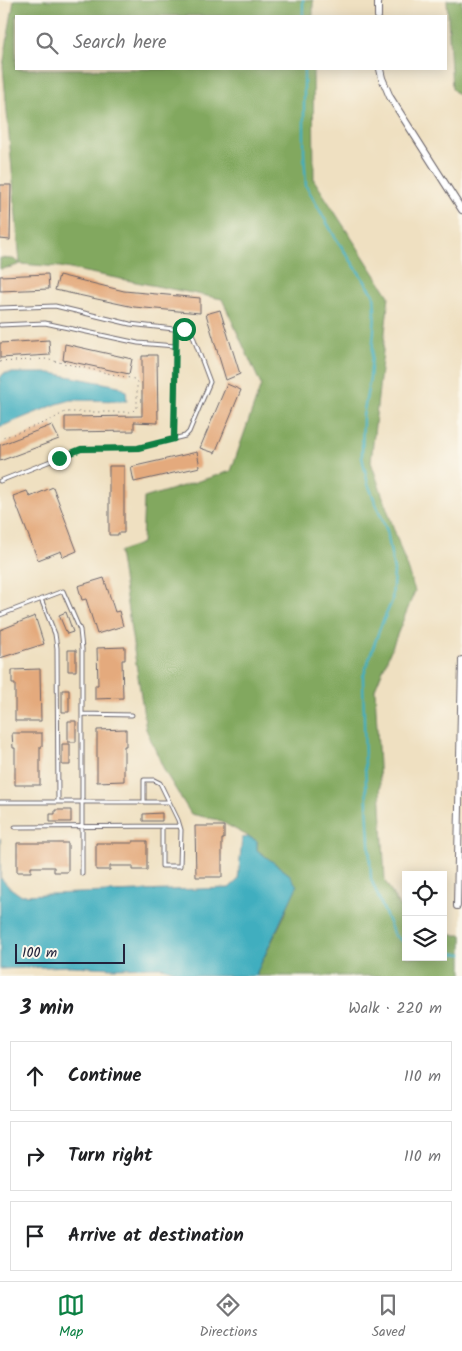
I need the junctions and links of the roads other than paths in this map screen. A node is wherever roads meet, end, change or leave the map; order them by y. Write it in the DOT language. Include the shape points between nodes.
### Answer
graph roads {
  1 [pos="378,0"];
  2 [pos="378,15"];
  3 [pos="380,70"];
  4 [pos="462,210"];
  5 [pos="0,308"];
  6 [pos="0,325"];
  7 [pos="176,328"];
  8 [pos="175,346"];
  9 [pos="174,439"];
  10 [pos="0,481"];
  11 [pos="41,599"];
  12 [pos="0,615"];
  13 [pos="462,660"];
  14 [pos="82,714"];
  15 [pos="132,715"];
  16 [pos="0,802"];
  17 [pos="58,802"];
  18 [pos="82,802"];
  19 [pos="144,802"];
  20 [pos="169,802"];
  21 [pos="82,826"];
  22 [pos="162,826"];
  23 [pos="179,826"];
  24 [pos="15,827"];
  25 [pos="82,874"];
  26 [pos="457,906"];
  1 -- 2 [label="street"];
  3 -- 4 [label="street" via="390,97"];
  5 -- 7 [label="lane" via="55,306 130,324"];
  6 -- 8 [label="lane" via="45,323 138,343"];
  7 -- 8 [label="lane"];
  7 -- 9 [label="lane" via="191,330 210,382 189,432"];
  8 -- 9 [label="lane"];
  9 -- 10 [label="lane" via="138,448 81,449"];
  11 -- 12 [label="lane"];
  11 -- 14 [label="lane" via="63,591 80,630"];
  11 -- 17 [label="lane" via="57,648"];
  13 -- 26 [label="street"];
  14 -- 15 [label="lane"];
  14 -- 18 [label="lane"];
  16 -- 17 [label="lane"];
  17 -- 18 [label="lane"];
  18 -- 19 [label="lane"];
  18 -- 21 [label="lane"];
  19 -- 20 [label="lane"];
  19 -- 20 [label="lane" via="144,780 154,780 160,783"];
  20 -- 23 [label="lane"];
  21 -- 22 [label="lane"];
  21 -- 24 [label="lane"];
  21 -- 25 [label="lane"];
  22 -- 23 [label="lane"];
  22 -- 23 [label="lane" via="162,866 180,866"];
}
